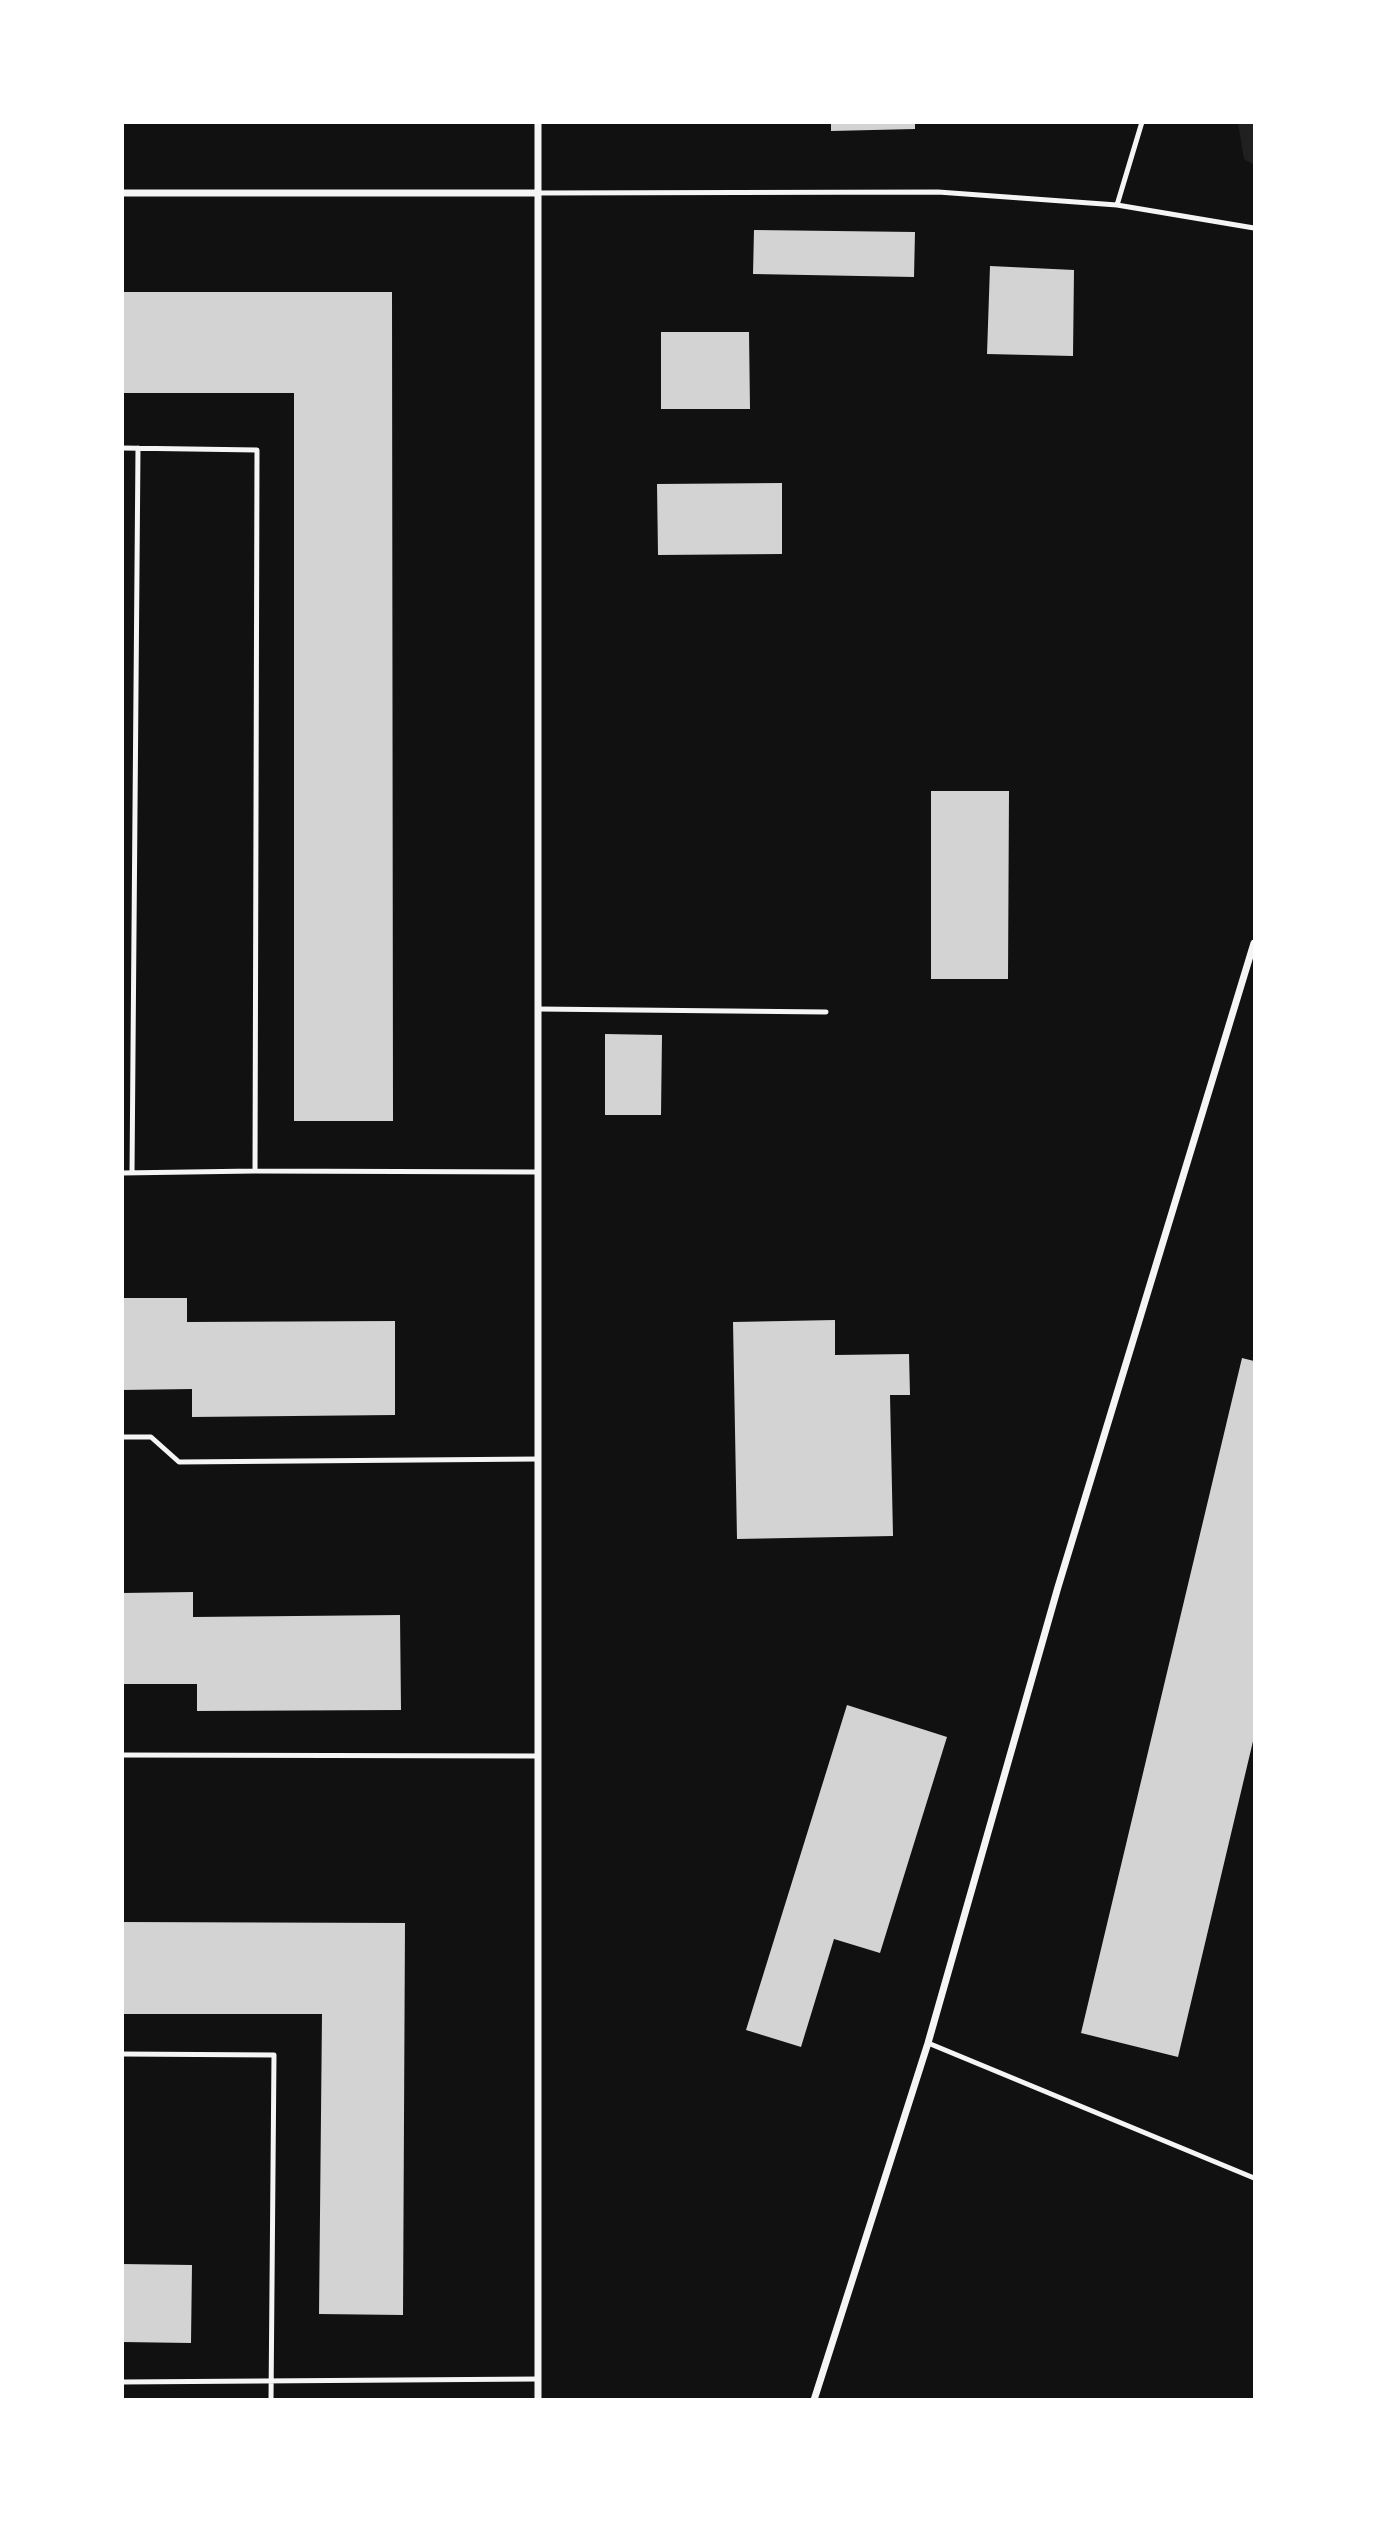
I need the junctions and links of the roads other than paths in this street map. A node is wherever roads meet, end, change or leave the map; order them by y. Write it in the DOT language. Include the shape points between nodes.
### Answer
graph roads {
  1 [pos="538,122"];
  2 [pos="1142,122"];
  3 [pos="122,193"];
  4 [pos="538,193"];
  5 [pos="1117,205"];
  6 [pos="1255,228"];
  7 [pos="122,448"];
  8 [pos="138,448"];
  9 [pos="1255,943"];
  10 [pos="538,1009"];
  11 [pos="826,1012"];
  12 [pos="255,1171"];
  13 [pos="132,1172"];
  14 [pos="538,1172"];
  15 [pos="122,1173"];
  16 [pos="122,1437"];
  17 [pos="538,1459"];
  18 [pos="122,1755"];
  19 [pos="537,1755"];
  20 [pos="928,2043"];
  21 [pos="122,2054"];
  22 [pos="1255,2178"];
  23 [pos="538,2379"];
  24 [pos="271,2381"];
  25 [pos="122,2382"];
  26 [pos="271,2399"];
  27 [pos="538,2399"];
  28 [pos="814,2399"];
  1 -- 4 [label="street"];
  2 -- 5 [label="lane"];
  3 -- 4 [label="street"];
  4 -- 5 [label="lane" via="937,192"];
  4 -- 10 [label="street"];
  5 -- 6 [label="lane"];
  7 -- 8 [label="lane"];
  8 -- 12 [label="lane" via="257,450"];
  8 -- 13 [label="lane"];
  9 -- 20 [label="street" via="1058,1587"];
  10 -- 11 [label="lane"];
  10 -- 14 [label="street"];
  12 -- 13 [label="lane"];
  12 -- 14 [label="lane"];
  13 -- 15 [label="lane"];
  14 -- 17 [label="street"];
  16 -- 17 [label="lane" via="151,1437 179,1462"];
  17 -- 19 [label="street"];
  18 -- 19 [label="lane"];
  19 -- 23 [label="street"];
  20 -- 22 [label="lane"];
  20 -- 28 [label="street"];
  21 -- 24 [label="lane" via="274,2055"];
  23 -- 24 [label="lane"];
  23 -- 27 [label="street"];
  24 -- 25 [label="lane"];
  24 -- 26 [label="lane"];
}
